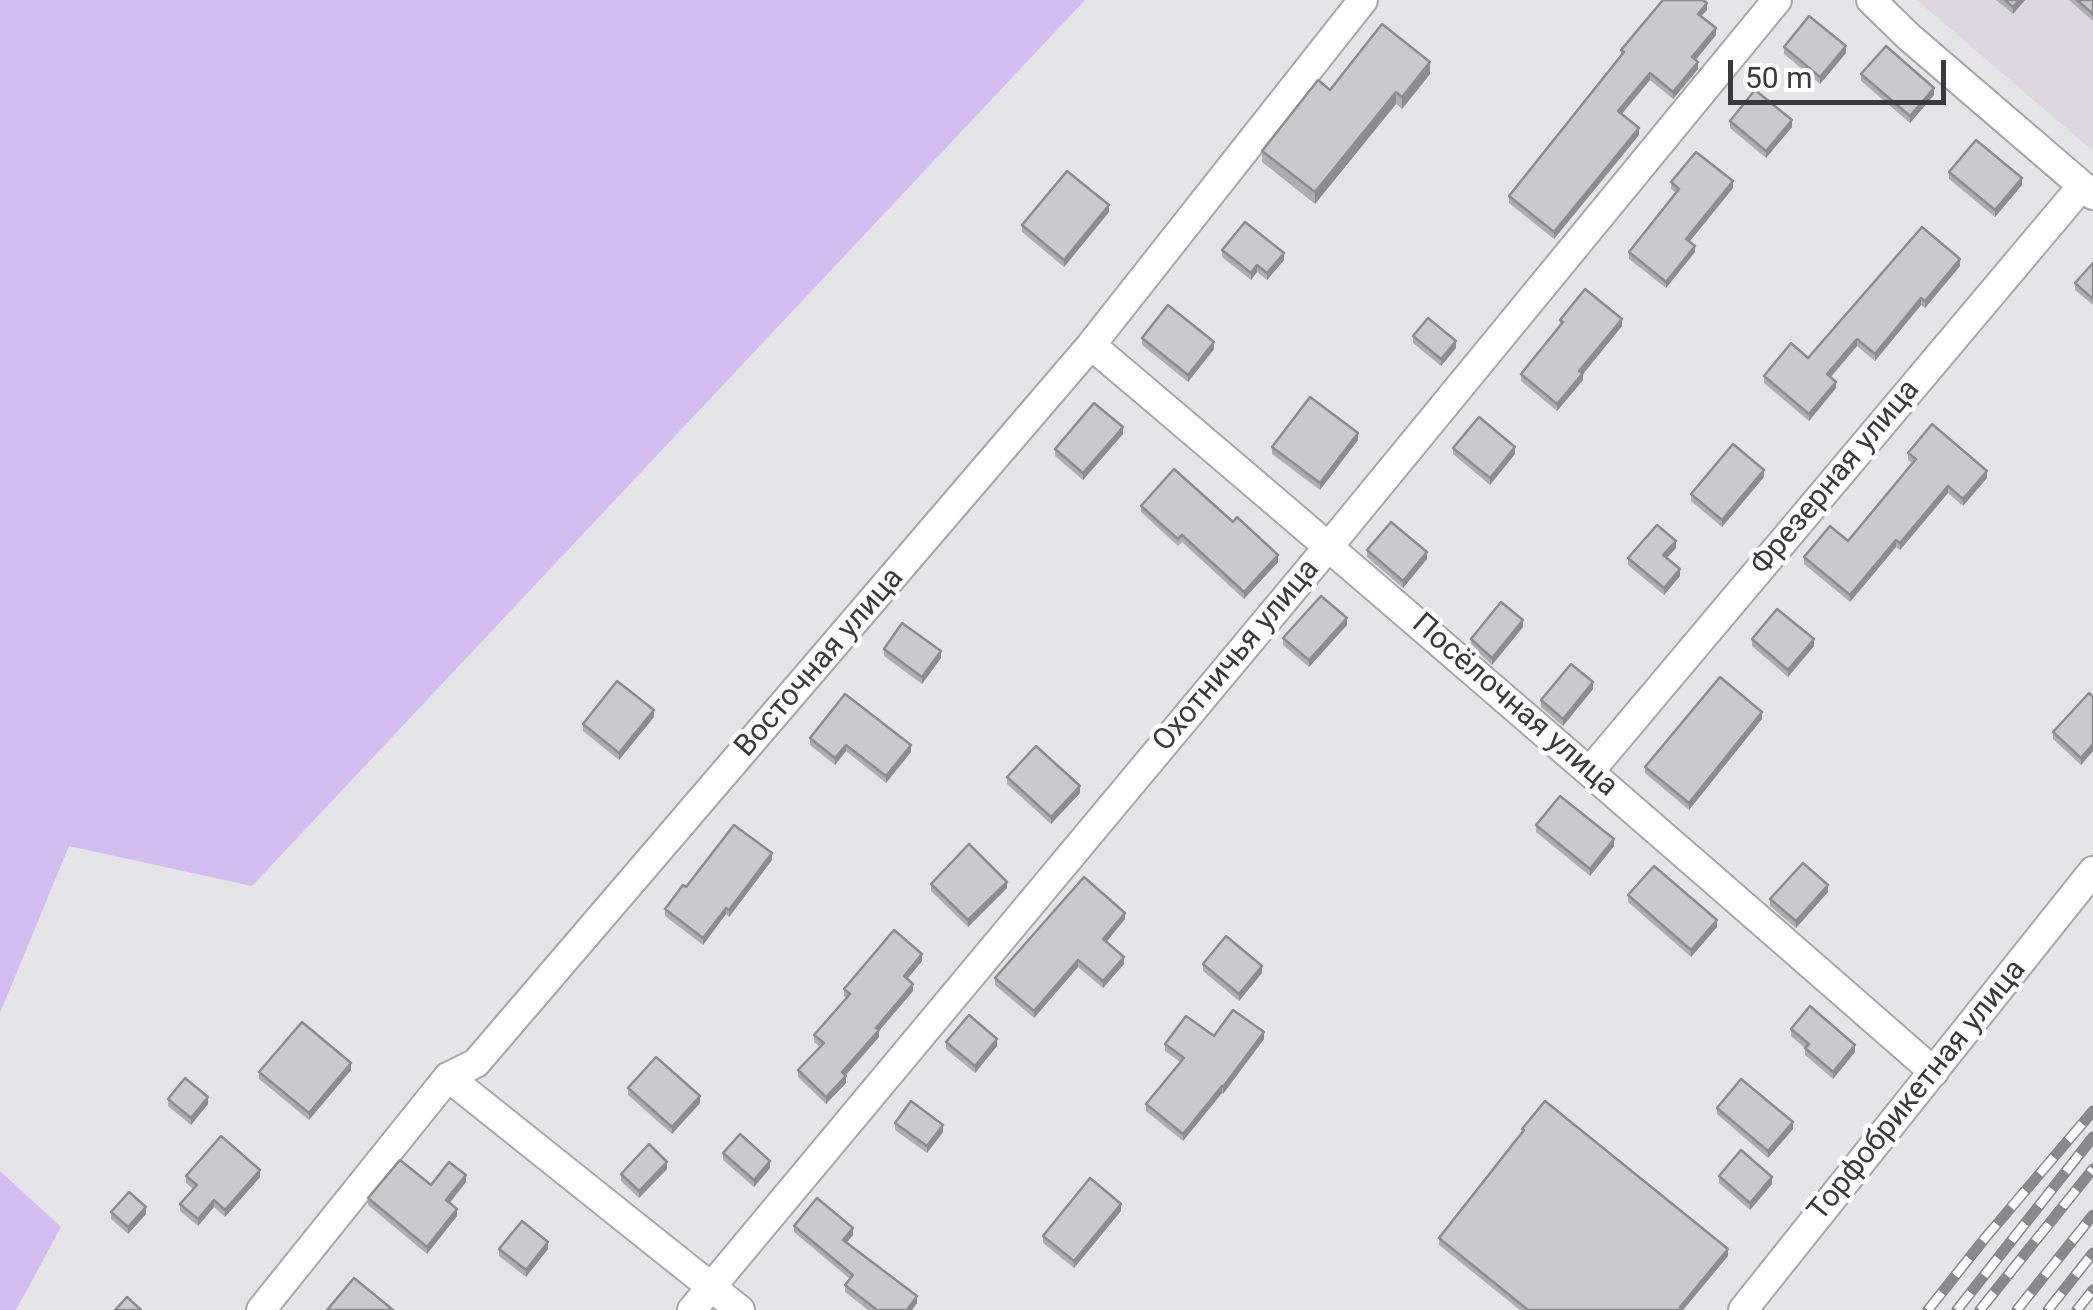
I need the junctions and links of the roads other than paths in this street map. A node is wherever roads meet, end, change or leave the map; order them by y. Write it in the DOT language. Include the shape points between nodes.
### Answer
graph roads {
  1 [pos="1363,0"];
  2 [pos="1778,0"];
  3 [pos="1871,0"];
  4 [pos="2088,190"];
  5 [pos="1091,345"];
  6 [pos="1329,546"];
  7 [pos="1590,771"];
  8 [pos="2093,872"];
  9 [pos="1934,1072"];
  10 [pos="448,1077"];
  11 [pos="712,1287"];
  12 [pos="260,1310"];
  13 [pos="692,1310"];
  14 [pos="740,1310"];
  15 [pos="1743,1310"];
  1 -- 5 [label="street, Восточная улица"];
  2 -- 6 [label="street, Охотничья улица"];
  3 -- 4 [label="street"];
  4 -- 7 [label="street, Фрезерная улица"];
  5 -- 6 [label="street, Посёлочная улица"];
  5 -- 10 [label="street, Восточная улица" via="476,1063"];
  6 -- 7 [label="street, Посёлочная улица"];
  6 -- 11 [label="street, Охотничья улица"];
  7 -- 9 [label="street, Посёлочная улица"];
  8 -- 9 [label="street, Торфобрикетная улица"];
  9 -- 15 [label="street, Торфобрикетная улица"];
  10 -- 11 [label="street"];
  10 -- 12 [label="street, Восточная улица"];
  11 -- 13 [label="street, Охотничья улица"];
  11 -- 14 [label="street"];
}
